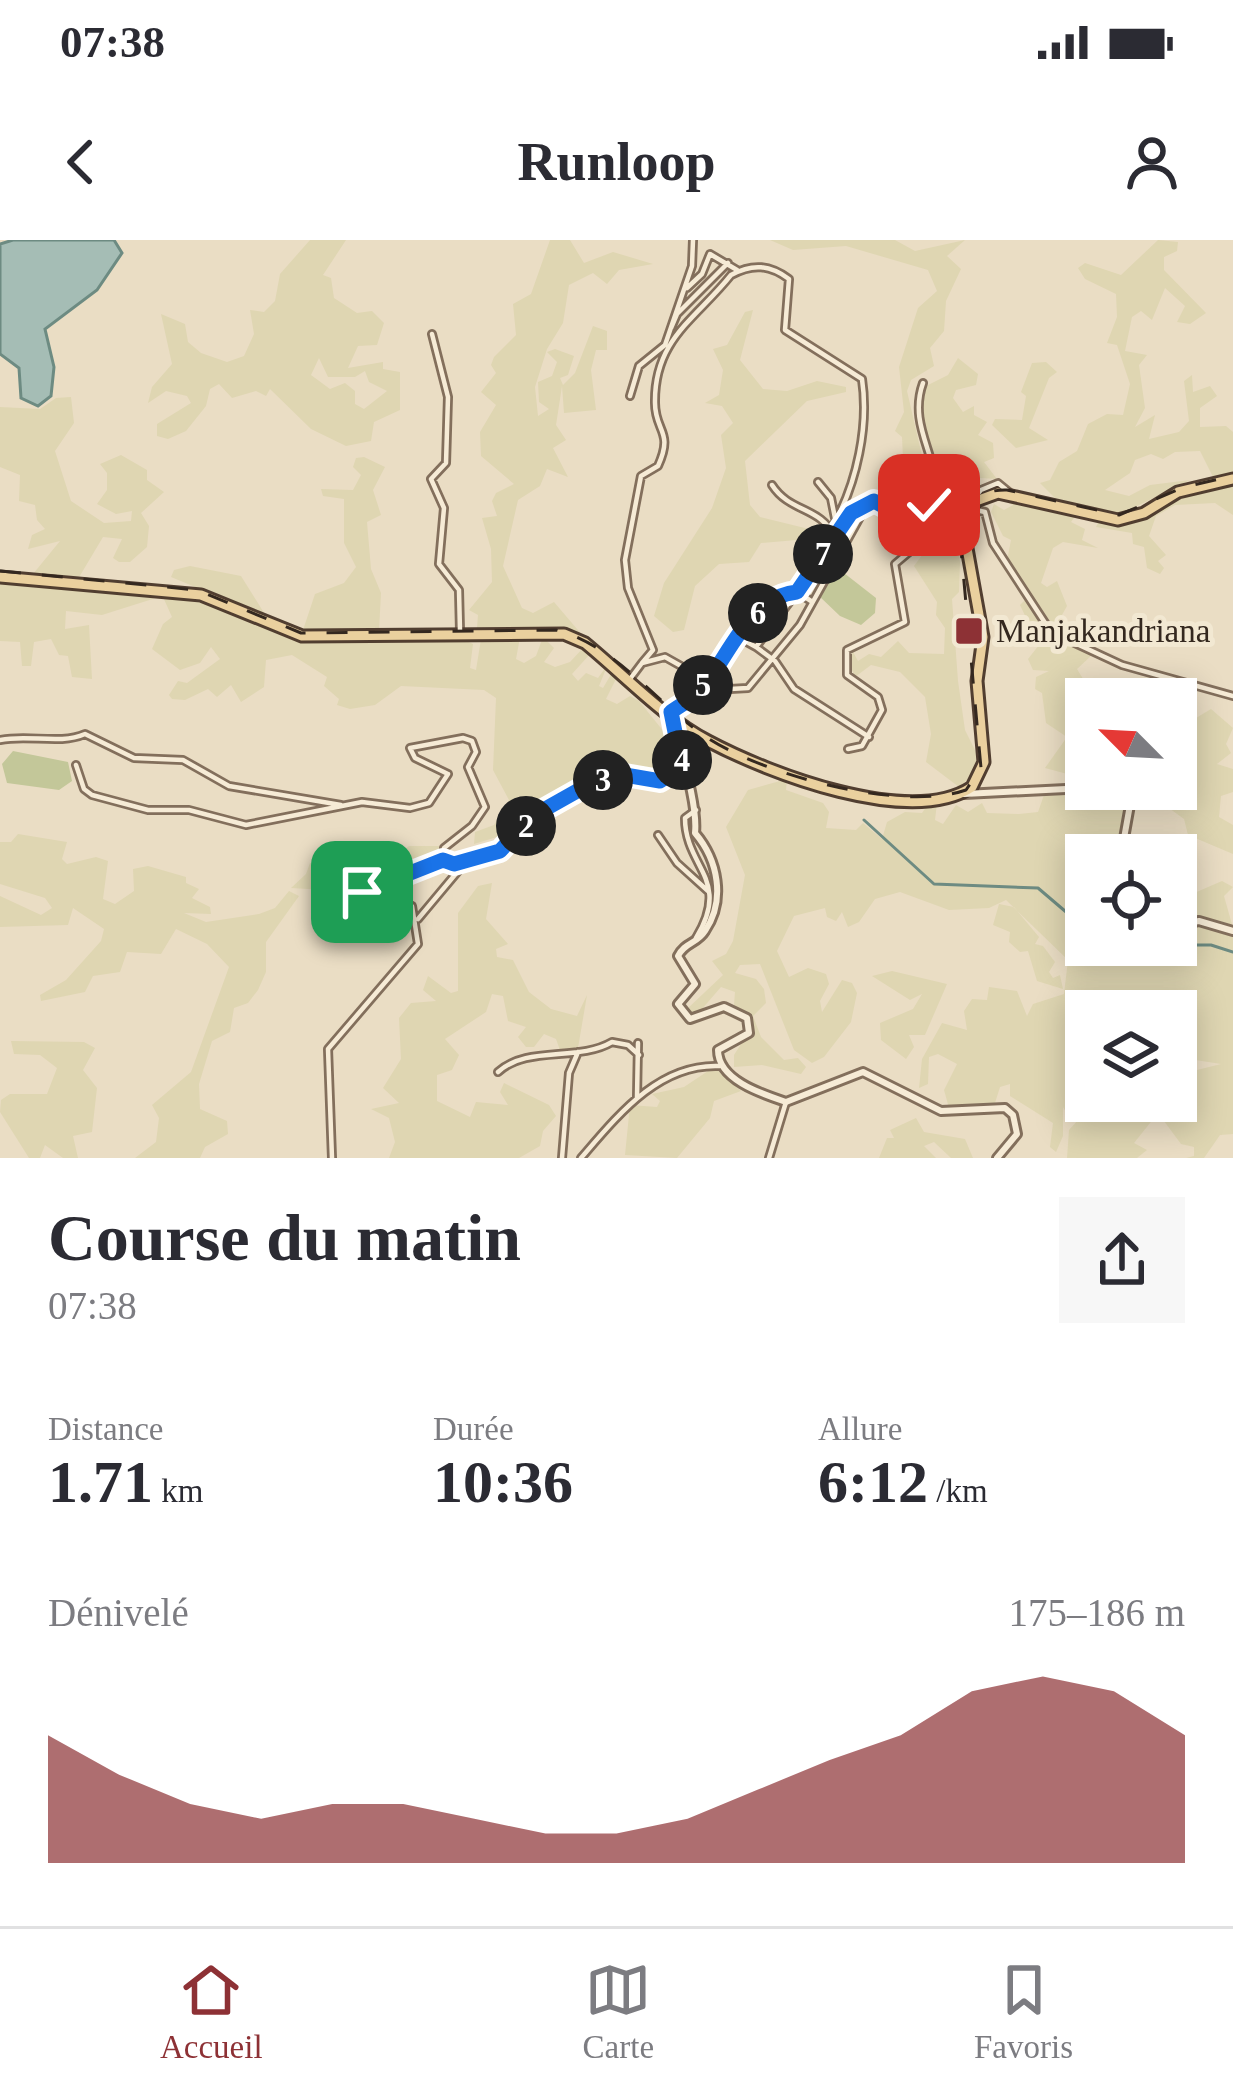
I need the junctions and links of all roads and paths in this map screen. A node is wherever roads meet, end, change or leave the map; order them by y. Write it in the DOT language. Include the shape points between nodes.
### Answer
graph roads {
  1 [pos="693,240"];
  2 [pos="728,263"];
  3 [pos="738,271"];
  4 [pos="701,274"];
  5 [pos="711,281"];
  6 [pos="720,289"];
  7 [pos="682,291"];
  8 [pos="688,302"];
  9 [pos="700,307"];
  10 [pos="668,333"];
  11 [pos="432,334"];
  12 [pos="665,345"];
  13 [pos="923,383"];
  14 [pos="630,396"];
  15 [pos="1233,479"];
  16 [pos="818,482"];
  17 [pos="772,485"];
  18 [pos="1012,494"];
  19 [pos="869,502"];
  20 [pos="880,505"];
  21 [pos="923,514"];
  22 [pos="834,524"];
  23 [pos="963,526"];
  24 [pos="835,537"];
  25 [pos="908,553"];
  26 [pos="811,571"];
  27 [pos="0,577"];
  28 [pos="825,581"];
  29 [pos="797,592"];
  30 [pos="813,602"];
  31 [pos="459,633"];
  32 [pos="736,636"];
  33 [pos="755,647"];
  34 [pos="772,658"];
  35 [pos="642,663"];
  36 [pos="716,666"];
  37 [pos="630,679"];
  38 [pos="706,680"];
  39 [pos="1233,696"];
  40 [pos="671,712"];
  41 [pos="869,737"];
  42 [pos="0,740"];
  43 [pos="848,749"];
  44 [pos="76,765"];
  45 [pos="682,767"];
  46 [pos="1065,789"];
  47 [pos="960,794"];
  48 [pos="346,806"];
  49 [pos="696,810"];
  50 [pos="658,835"];
  51 [pos="443,860"];
  52 [pos="465,862"];
  53 [pos="709,896"];
  54 [pos="418,919"];
  55 [pos="1197,921"];
  56 [pos="1233,932"];
  57 [pos="691,942"];
  58 [pos="638,1042"];
  59 [pos="578,1052"];
  60 [pos="639,1055"];
  61 [pos="722,1066"];
  62 [pos="498,1072"];
  63 [pos="637,1096"];
  64 [pos="786,1102"];
  65 [pos="332,1158"];
  66 [pos="562,1158"];
  67 [pos="581,1158"];
  68 [pos="769,1158"];
  69 [pos="997,1158"];
  1 -- 7 [label="street"];
  2 -- 3 [label="street"];
  2 -- 4 [label="street" via="710,254"];
  2 -- 5 [label="street"];
  3 -- 6 [label="street"];
  3 -- 22 [label="street" via="771,267 790,279 785,330 862,380 865,420 852,485"];
  4 -- 5 [label="street"];
  4 -- 7 [label="street"];
  5 -- 6 [label="street"];
  5 -- 8 [label="street"];
  6 -- 9 [label="street"];
  7 -- 10 [label="street"];
  8 -- 9 [label="street"];
  8 -- 10 [label="street"];
  9 -- 12 [label="street"];
  10 -- 12 [label="street"];
  11 -- 31 [label="street" via="448,397 446,463 431,478 444,508 439,564 459,590"];
  12 -- 14 [label="street" via="639,366"];
  12 -- 35 [label="street" via="654,407 667,442 658,466 641,476 625,560 652,644"];
  13 -- 21 [label="street" via="917,423 936,489"];
  15 -- 18 [label="main road" via="1178,492 1118,520"];
  16 -- 22 [label="street" via="834,504"];
  17 -- 24 [label="street" via="786,503 823,516"];
  18 -- 21 [label="street" via="998,483 957,517"];
  18 -- 23 [label="main road" via="976,500"];
  19 -- 20 [label="street"];
  19 -- 24 [label="street"];
  19 -- 28 [label="street"];
  20 -- 21 [label="street"];
  20 -- 25 [label="street"];
  21 -- 25 [label="street"];
  22 -- 24 [label="street"];
  23 -- 39 [label="street" via="972,513 985,512 993,543 1051,632 1122,665"];
  23 -- 47 [label="main road" via="983,637 977,681 984,762"];
  24 -- 26 [label="street"];
  25 -- 41 [label="street" via="895,564 904,622 852,645 844,660 848,675 881,704"];
  26 -- 28 [label="street"];
  26 -- 29 [label="street"];
  27 -- 31 [label="main road" via="201,596 302,636"];
  28 -- 30 [label="street"];
  29 -- 30 [label="street"];
  29 -- 32 [label="street" via="768,604"];
  29 -- 33 [label="street"];
  30 -- 34 [label="street"];
  31 -- 37 [label="main road" via="564,634"];
  32 -- 33 [label="street"];
  32 -- 36 [label="street"];
  33 -- 34 [label="street"];
  34 -- 36 [label="street" via="743,692 730,689"];
  34 -- 41 [label="street" via="794,689"];
  35 -- 37 [label="street"];
  35 -- 38 [label="street" via="665,657"];
  36 -- 38 [label="street"];
  37 -- 40 [label="main road"];
  38 -- 40 [label="street"];
  40 -- 45 [label="street"];
  40 -- 47 [label="main road" via="706,740 851,796"];
  41 -- 43 [label="street"];
  42 -- 48 [label="street" via="85,734 134,758 183,760 229,786"];
  44 -- 48 [label="street" via="92,795 246,825"];
  45 -- 49 [label="street"];
  45 -- 52 [label="street" via="660,781 625,775 586,786 531,817 500,851"];
  46 -- 47 [label="street"];
  48 -- 51 [label="street" via="429,803 448,774 410,748 472,741 468,767 485,807 448,843"];
  49 -- 53 [label="street" via="685,818 685,833 709,878"];
  49 -- 57 [label="street" via="695,832 713,857 718,887 709,926"];
  50 -- 53 [label="street"];
  51 -- 52 [label="street"];
  51 -- 54 [label="street" via="359,895 405,902"];
  52 -- 54 [label="street"];
  53 -- 57 [label="street"];
  54 -- 65 [label="street" via="410,959 328,1049"];
  55 -- 56 [label="street"];
  57 -- 61 [label="street" via="678,956 695,984 679,999 686,1017 724,1007 751,1027 718,1051"];
  58 -- 60 [label="street"];
  59 -- 60 [label="street" via="620,1042"];
  59 -- 62 [label="street" via="509,1061"];
  59 -- 66 [label="street"];
  60 -- 63 [label="street"];
  61 -- 63 [label="street" via="679,1070"];
  61 -- 64 [label="street" via="738,1082"];
  63 -- 67 [label="street"];
  64 -- 68 [label="street"];
  64 -- 69 [label="street" via="863,1072 941,1111 1005,1108 1017,1134"];
}
